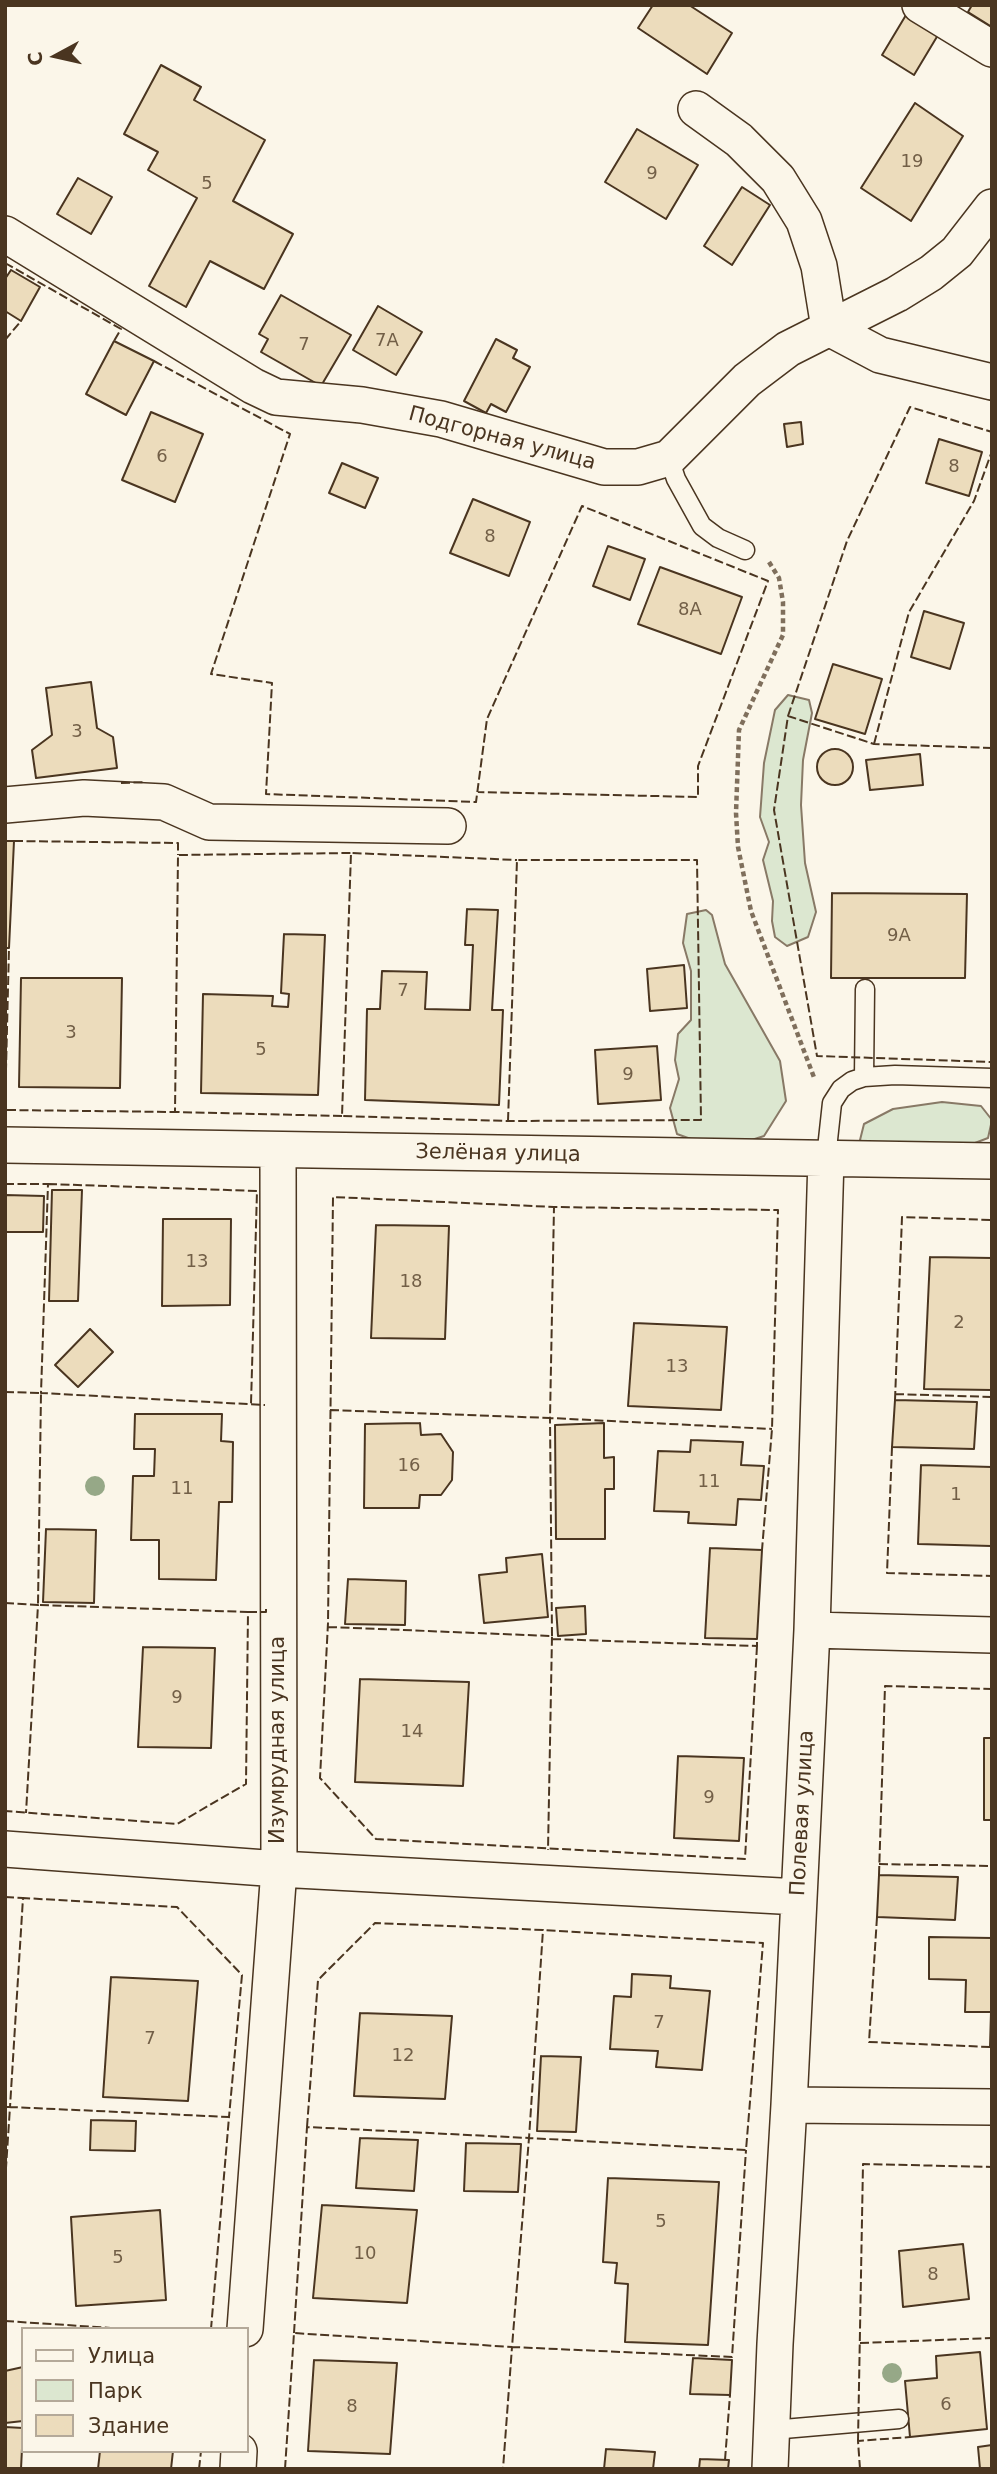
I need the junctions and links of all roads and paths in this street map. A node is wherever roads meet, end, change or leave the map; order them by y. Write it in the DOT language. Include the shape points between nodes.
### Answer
graph roads {
  1 [pos="920,5"];
  2 [pos="992,49"];
  3 [pos="696,108"];
  4 [pos="992,207"];
  5 [pos="5,234"];
  6 [pos="829,328"];
  7 [pos="992,383"];
  8 [pos="669,458"];
  9 [pos="745,550"];
  10 [pos="5,805"];
  11 [pos="448,826"];
  12 [pos="865,989"];
  13 [pos="864,1077"];
  14 [pos="992,1078"];
  15 [pos="832,1104"];
  16 [pos="5,1145"];
  17 [pos="278,1151"];
  18 [pos="826,1158"];
  19 [pos="992,1161"];
  20 [pos="812,1630"];
  21 [pos="992,1635"];
  22 [pos="5,1849"];
  23 [pos="279,1869"];
  24 [pos="799,1897"];
  25 [pos="789,2105"];
  26 [pos="992,2107"];
  27 [pos="245,2327"];
  28 [pos="899,2419"];
  29 [pos="772,2430"];
  30 [pos="770,2469"];
  1 -- 2 [label="street"];
  3 -- 6 [label="street" via="739,140 778,179 804,221 819,266"];
  4 -- 6 [label="street" via="957,252 931,273"];
  5 -- 8 [label="street, Подгорная улица" via="276,397 441,419 604,467 638,467"];
  6 -- 7 [label="street" via="880,355"];
  6 -- 8 [label="street" via="788,349 747,380"];
  8 -- 9 [label="lane" via="702,526"];
  9 -- 15 [label="path" via="769,561 779,578 783,635 739,730 738,847 761,942 816,1084"];
  10 -- 11 [label="street" via="124,800 164,802 209,822"];
  12 -- 13 [label="lane"];
  13 -- 14 [label="lane"];
  13 -- 15 [label="lane" via="841,1089"];
  15 -- 18 [label="lane"];
  16 -- 17 [label="street, Зелёная улица"];
  17 -- 18 [label="street, Зелёная улица"];
  17 -- 23 [label="street, Изумрудная улица"];
  18 -- 19 [label="street, Зелёная улица"];
  18 -- 20 [label="street, Полевая улица"];
  20 -- 21 [label="street"];
  20 -- 24 [label="street, Полевая улица"];
  22 -- 23 [label="street"];
  23 -- 24 [label="street"];
  23 -- 27 [label="street, Изумрудная улица"];
  24 -- 25 [label="street, Полевая улица"];
  25 -- 26 [label="street"];
  25 -- 29 [label="street, Полевая улица"];
  28 -- 29 [label="lane"];
  29 -- 30 [label="street, Полевая улица"];
}
